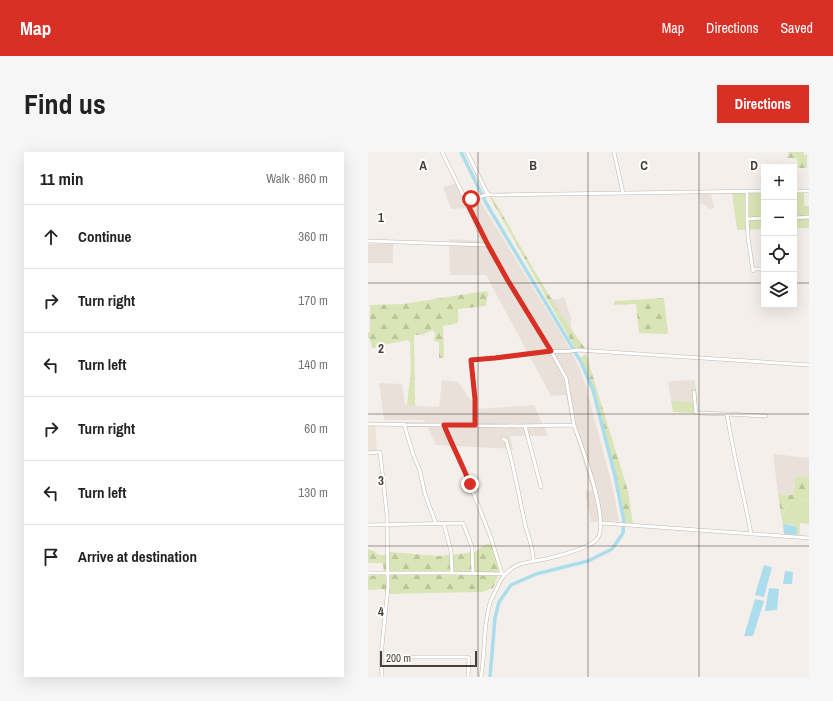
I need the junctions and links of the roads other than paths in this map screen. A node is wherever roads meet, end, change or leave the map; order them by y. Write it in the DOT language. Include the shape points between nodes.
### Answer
graph roads {
  1 [pos="442,152"];
  2 [pos="466,152"];
  3 [pos="614,152"];
  4 [pos="761,191"];
  5 [pos="797,191"];
  6 [pos="809,191"];
  7 [pos="747,192"];
  8 [pos="623,193"];
  9 [pos="491,195"];
  10 [pos="466,201"];
  11 [pos="809,217"];
  12 [pos="761,218"];
  13 [pos="797,218"];
  14 [pos="747,219"];
  15 [pos="368,241"];
  16 [pos="488,245"];
  17 [pos="761,269"];
  18 [pos="551,351"];
  19 [pos="809,365"];
  20 [pos="694,392"];
  21 [pos="727,414"];
  22 [pos="766,416"];
  23 [pos="368,424"];
  24 [pos="404,424"];
  25 [pos="444,425"];
  26 [pos="475,425"];
  27 [pos="574,425"];
  28 [pos="525,426"];
  29 [pos="503,439"];
  30 [pos="368,453"];
  31 [pos="541,487"];
  32 [pos="601,523"];
  33 [pos="387,524"];
  34 [pos="436,524"];
  35 [pos="444,524"];
  36 [pos="368,525"];
  37 [pos="751,534"];
  38 [pos="809,538"];
  39 [pos="533,561"];
  40 [pos="452,572"];
  41 [pos="368,573"];
  42 [pos="388,573"];
  43 [pos="473,573"];
  44 [pos="504,574"];
  45 [pos="391,657"];
  46 [pos="382,677"];
  47 [pos="468,677"];
  48 [pos="481,677"];
  1 -- 10 [label="street"];
  2 -- 9 [label="street"];
  3 -- 8 [label="street"];
  4 -- 7 [label="street"];
  5 -- 6 [label="street"];
  7 -- 8 [label="street"];
  7 -- 14 [label="street"];
  8 -- 9 [label="street"];
  9 -- 10 [label="street"];
  10 -- 16 [label="street"];
  11 -- 13 [label="street"];
  12 -- 14 [label="street"];
  14 -- 17 [label="street" via="753,271"];
  15 -- 16 [label="street"];
  16 -- 18 [label="street"];
  18 -- 19 [label="street" via="577,350"];
  18 -- 26 [label="street" via="471,360"];
  18 -- 27 [label="street" via="566,378"];
  20 -- 21 [label="street" via="696,413"];
  21 -- 22 [label="street"];
  21 -- 37 [label="street"];
  23 -- 24 [label="street"];
  24 -- 25 [label="street"];
  24 -- 34 [label="street"];
  25 -- 26 [label="street"];
  25 -- 44 [label="street" via="460,458"];
  26 -- 28 [label="street"];
  27 -- 28 [label="street"];
  27 -- 32 [label="street" via="596,489"];
  28 -- 31 [label="street"];
  29 -- 39 [label="street" via="506,440 515,473"];
  30 -- 33 [label="street" via="380,452"];
  32 -- 37 [label="street"];
  32 -- 39 [label="street" via="597,540 587,546"];
  33 -- 34 [label="street"];
  33 -- 36 [label="street"];
  33 -- 42 [label="street"];
  34 -- 35 [label="street"];
  35 -- 40 [label="street" via="451,551"];
  35 -- 43 [label="street" via="463,523 472,548"];
  37 -- 38 [label="street"];
  39 -- 44 [label="street" via="513,566"];
  40 -- 42 [label="street"];
  40 -- 43 [label="street"];
  41 -- 42 [label="street"];
  42 -- 46 [label="street" via="381,655"];
  43 -- 44 [label="street"];
  44 -- 48 [label="street" via="489,607"];
  45 -- 47 [label="street" via="467,657"];
}
